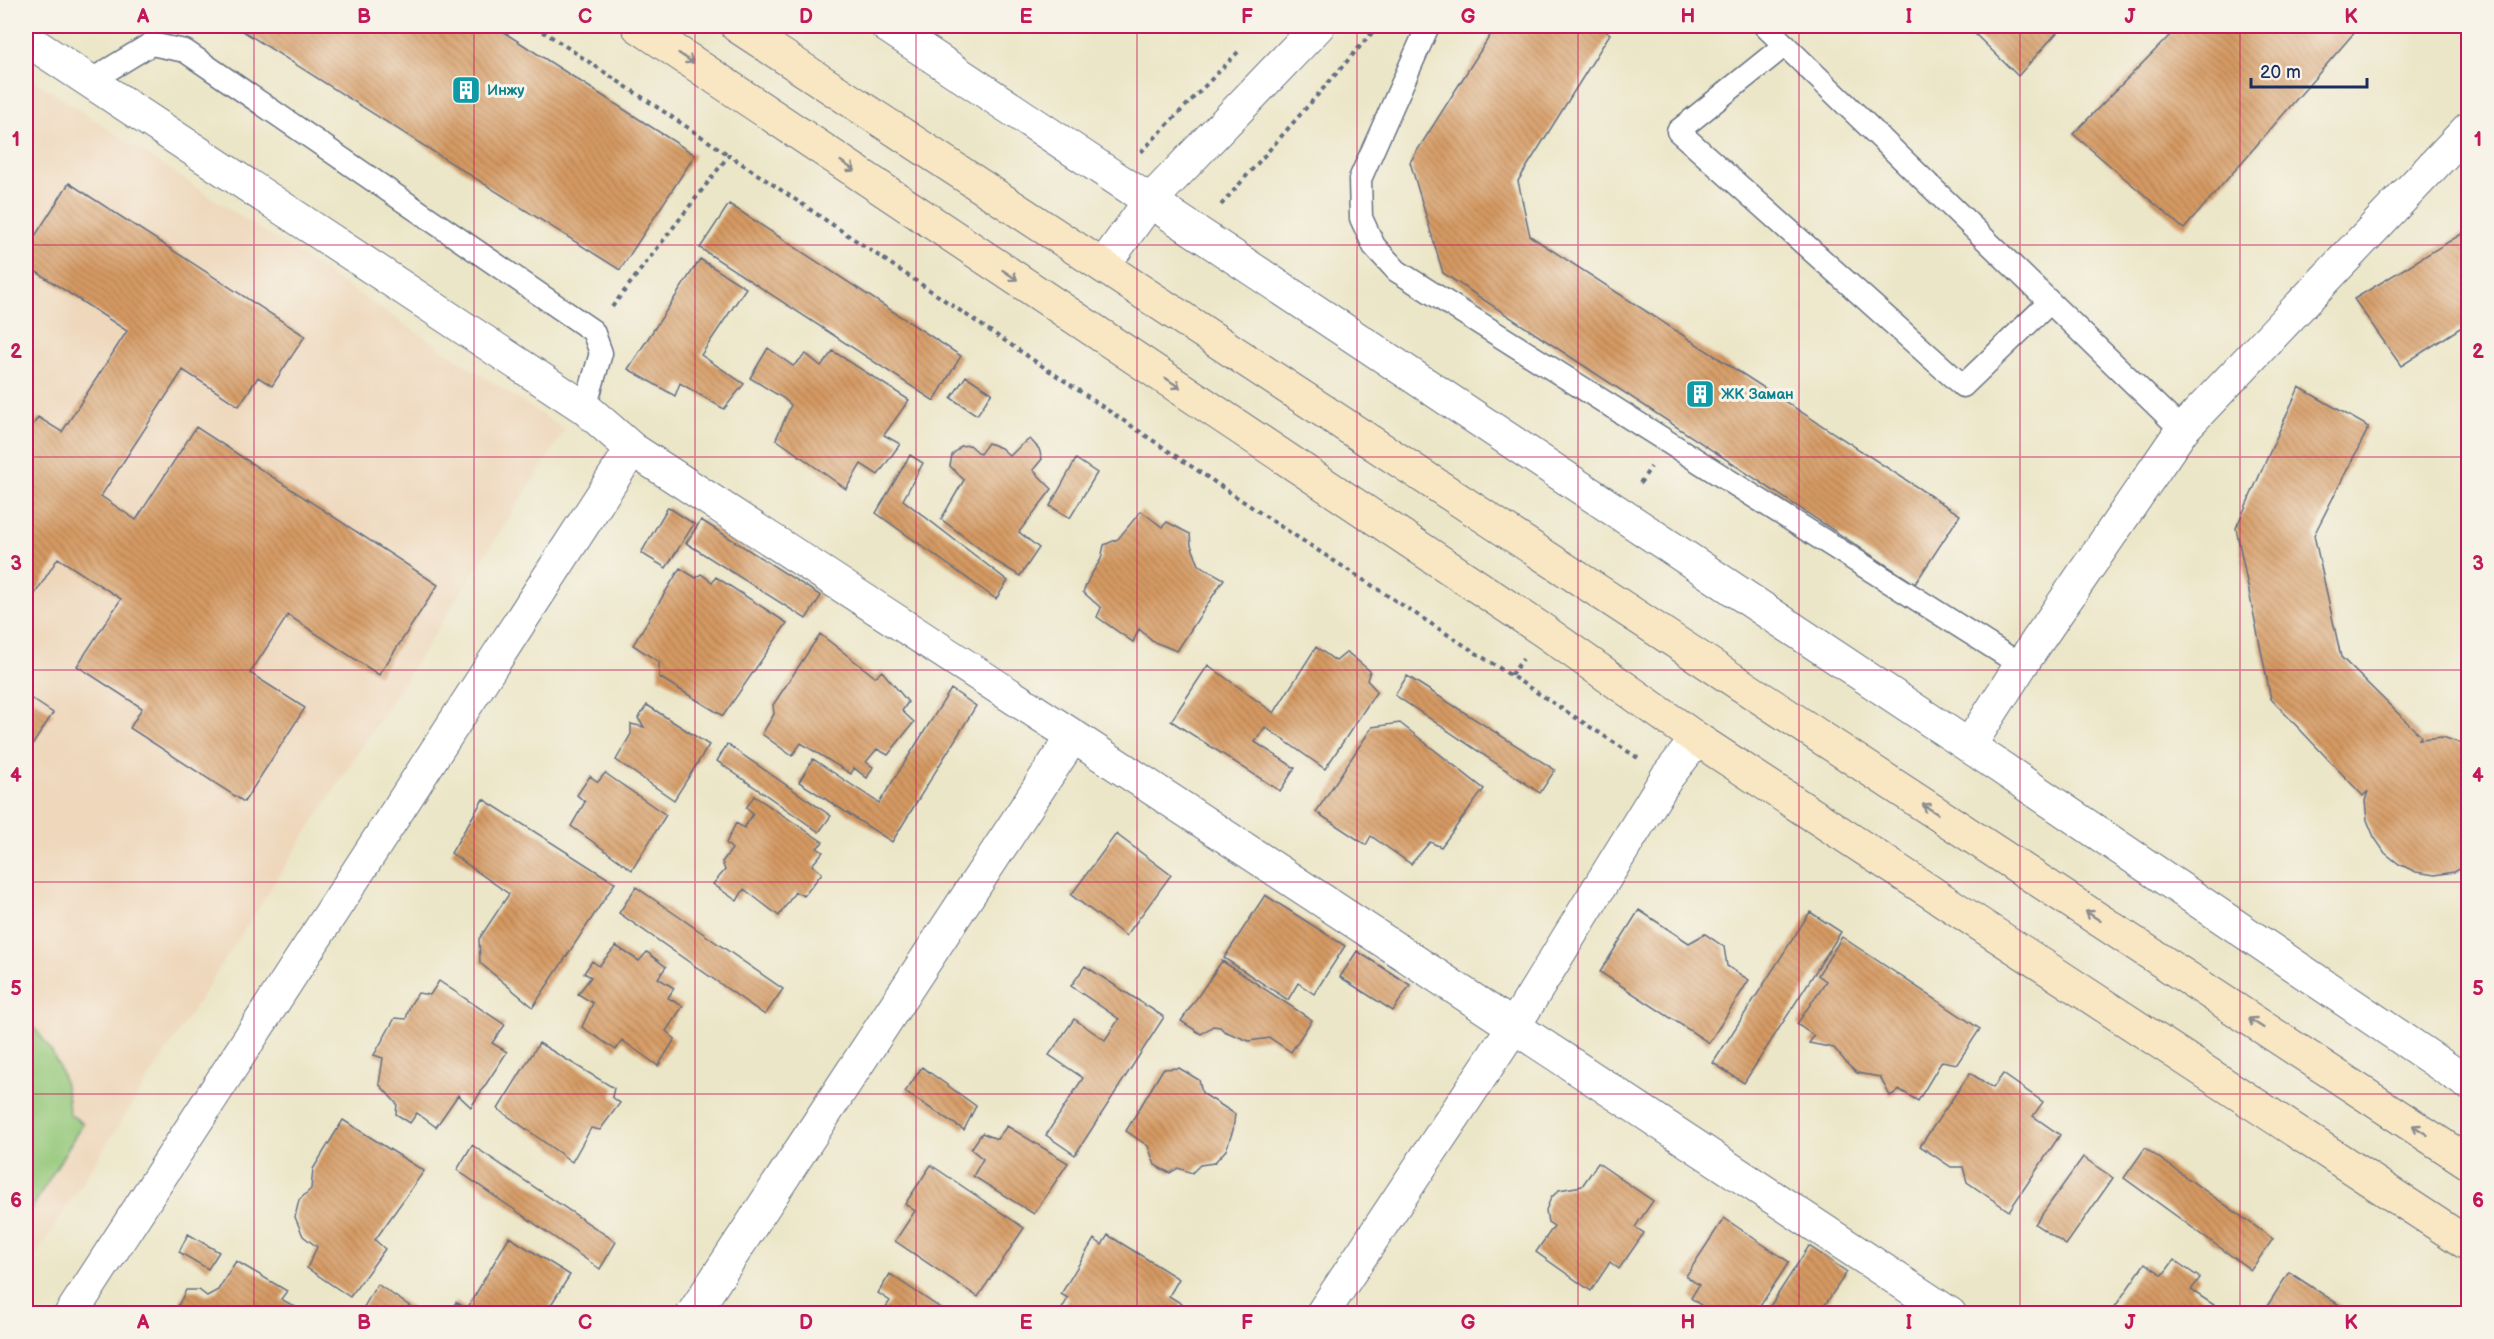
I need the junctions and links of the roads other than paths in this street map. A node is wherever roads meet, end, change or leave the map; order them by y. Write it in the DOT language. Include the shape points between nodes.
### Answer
graph roads {
  1 [pos="638,26"];
  2 [pos="737,26"];
  3 [pos="887,26"];
  4 [pos="1318,26"];
  5 [pos="1428,26"];
  6 [pos="1765,26"];
  7 [pos="26,39"];
  8 [pos="1785,45"];
  9 [pos="90,81"];
  10 [pos="2469,129"];
  11 [pos="1150,201"];
  12 [pos="1103,266"];
  13 [pos="2050,302"];
  14 [pos="585,408"];
  15 [pos="2182,430"];
  16 [pos="632,449"];
  17 [pos="2021,665"];
  18 [pos="1072,736"];
  19 [pos="1697,739"];
  20 [pos="1969,746"];
  21 [pos="1514,1026"];
  22 [pos="2466,1077"];
  23 [pos="2469,1162"];
  24 [pos="2469,1244"];
  25 [pos="1945,1312"];
  26 [pos="71,1314"];
  27 [pos="693,1314"];
  28 [pos="1322,1314"];
  1 -- 19 [label="main road, one-way" via="1544,631"];
  2 -- 12 [label="main road"];
  3 -- 11 [label="street"];
  4 -- 11 [label="street"];
  5 -- 17 [label="lane" via="1360,179 1362,219 1374,246 1397,271"];
  6 -- 8 [label="lane"];
  7 -- 9 [label="street"];
  8 -- 13 [label="lane"];
  8 -- 13 [label="lane" via="1678,130 1963,386"];
  9 -- 14 [label="street"];
  9 -- 14 [label="lane" via="151,44 185,51 593,331 601,353"];
  10 -- 15 [label="street"];
  11 -- 12 [label="street"];
  11 -- 20 [label="street"];
  23 -- 12 [label="main road, one-way"];
  13 -- 15 [label="lane"];
  14 -- 16 [label="street"];
  15 -- 17 [label="street"];
  16 -- 18 [label="street"];
  16 -- 26 [label="street"];
  17 -- 20 [label="street"];
  18 -- 21 [label="street"];
  18 -- 27 [label="street"];
  19 -- 21 [label="street" via="1667,777"];
  19 -- 24 [label="main road"];
  20 -- 22 [label="street"];
  21 -- 25 [label="street"];
  21 -- 28 [label="street"];
}
